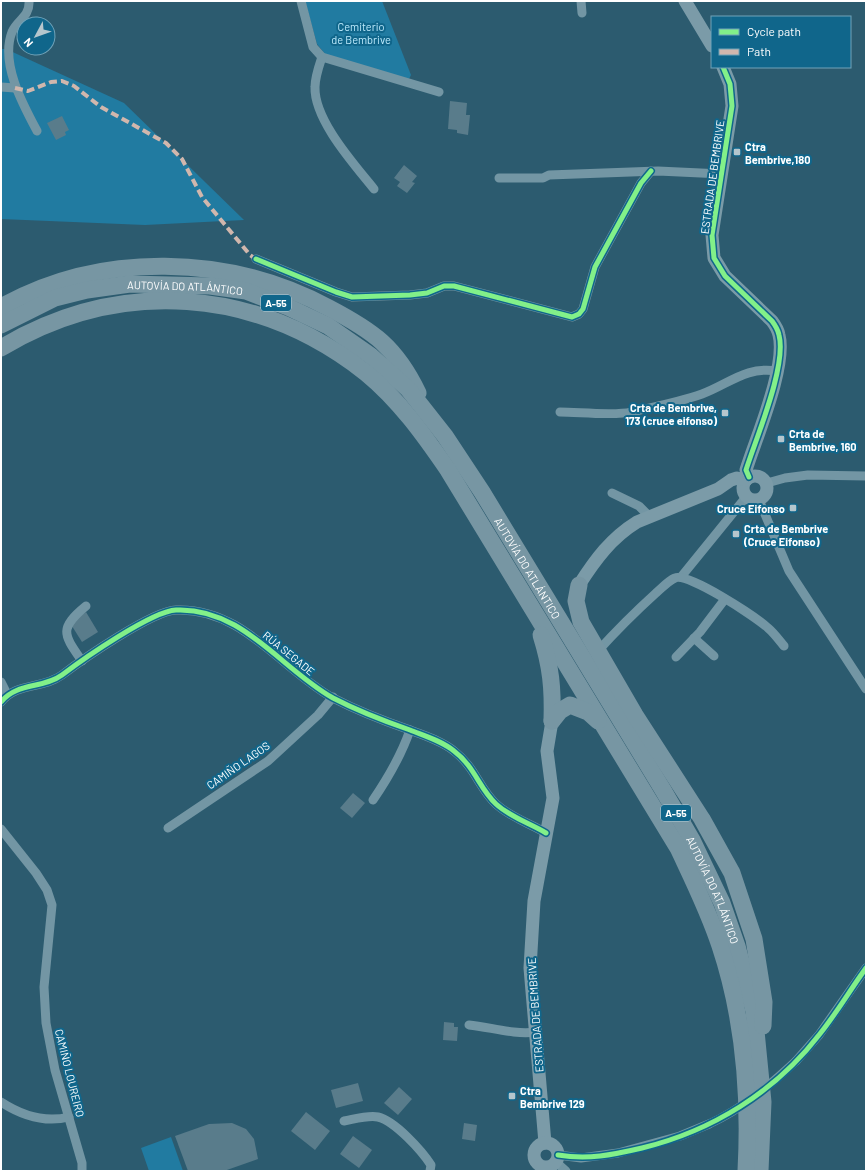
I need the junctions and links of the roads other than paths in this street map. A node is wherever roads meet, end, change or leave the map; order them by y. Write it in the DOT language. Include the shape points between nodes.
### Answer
graph roads {
  1 [pos="29,1"];
  2 [pos="301,1"];
  3 [pos="581,1"];
  4 [pos="685,1"];
  5 [pos="582,13"];
  6 [pos="711,44"];
  7 [pos="322,57"];
  8 [pos="723,68"];
  9 [pos="1,88"];
  10 [pos="15,88"];
  11 [pos="439,92"];
  12 [pos="37,131"];
  13 [pos="651,171"];
  14 [pos="722,174"];
  15 [pos="499,178"];
  16 [pos="374,189"];
  17 [pos="256,259"];
  18 [pos="1,307"];
  19 [pos="1,325"];
  20 [pos="1,348"];
  21 [pos="777,371"];
  22 [pos="427,411"];
  23 [pos="560,412"];
  24 [pos="866,476"];
  25 [pos="755,479"];
  26 [pos="718,489"];
  27 [pos="612,493"];
  28 [pos="750,497"];
  29 [pos="650,517"];
  30 [pos="681,577"];
  31 [pos="579,585"];
  32 [pos="725,599"];
  33 [pos="86,606"];
  34 [pos="534,612"];
  35 [pos="694,638"];
  36 [pos="784,646"];
  37 [pos="597,652"];
  38 [pos="714,656"];
  39 [pos="676,657"];
  40 [pos="82,661"];
  41 [pos="1,682"];
  42 [pos="866,688"];
  43 [pos="333,697"];
  44 [pos="4,698"];
  45 [pos="552,721"];
  46 [pos="604,725"];
  47 [pos="410,730"];
  48 [pos="373,800"];
  49 [pos="168,828"];
  50 [pos="1,829"];
  51 [pos="546,833"];
  52 [pos="866,968"];
  53 [pos="469,1025"];
  54 [pos="536,1032"];
  55 [pos="758,1043"];
  56 [pos="1,1102"];
  57 [pos="69,1117"];
  58 [pos="344,1121"];
  59 [pos="545,1143"];
  60 [pos="557,1158"];
  61 [pos="535,1168"];
  62 [pos="82,1171"];
  63 [pos="430,1171"];
  64 [pos="566,1171"];
  65 [pos="746,1171"];
  66 [pos="760,1171"];
  1 -- 10 [label="street" via="27,14 12,32 9,42"];
  2 -- 7 [label="street" via="313,47"];
  3 -- 5 [label="street"];
  4 -- 6 [label="street"];
  7 -- 11 [label="street"];
  7 -- 16 [label="street" via="314,87 318,104 334,138"];
  8 -- 14 [label="street, ESTRADA DE BEMBRIVE" via="730,84 732,106"];
  9 -- 10 [label="street"];
  10 -- 12 [label="street"];
  13 -- 14 [label="street"];
  13 -- 15 [label="street" via="549,175 544,178"];
  13 -- 17 [label="street" via="641,183 596,267 583,309 572,317 454,286 444,286 427,293 410,295 352,297"];
  14 -- 21 [label="street, ESTRADA DE BEMBRIVE" via="712,235 714,258 726,276 777,328 781,350"];
  18 -- 22 [label="highway" via="21,295 109,269 152,266 215,269 254,278 306,296 354,321 380,340 394,352 407,370"];
  19 -- 22 [label="highway, AUTOVÍA DO ATLÁNTICO / A-55" via="55,298 130,284 210,286 246,292 308,316 350,340 389,371"];
  20 -- 34 [label="highway, AUTOVÍA DO ATLÁNTICO / A-55" via="59,318 92,308 132,301 208,303 281,323 318,340 367,374 393,398 413,422 448,470"];
  21 -- 23 [label="street" via="745,373 703,393 628,413"];
  21 -- 25 [label="street, ESTRADA DE BEMBRIVE" via="754,449"];
  22 -- 55 [label="highway, AUTOVÍA DO ATLÁNTICO / A-55" via="482,492 692,840 722,903 737,946 748,983"];
  24 -- 25 [label="street"];
  25 -- 26 [label="street" via="738,478"];
  25 -- 28 [label="street" via="743,486"];
  25 -- 28 [label="street" via="767,493"];
  26 -- 28 [label="street"];
  26 -- 29 [label="street"];
  27 -- 29 [label="street" via="639,506"];
  28 -- 30 [label="street"];
  28 -- 42 [label="street" via="789,571"];
  29 -- 31 [label="street" via="628,528 610,543"];
  30 -- 32 [label="street"];
  30 -- 37 [label="street" via="668,582 632,614"];
  31 -- 37 [label="highway" via="576,601 581,622"];
  32 -- 35 [label="street"];
  32 -- 36 [label="street" via="769,628"];
  33 -- 40 [label="street" via="72,619 67,632 68,642"];
  34 -- 45 [label="highway" via="549,662"];
  34 -- 46 [label="highway, AUTOVÍA DO ATLÁNTICO / A-55"];
  35 -- 38 [label="street"];
  35 -- 39 [label="street"];
  37 -- 55 [label="highway" via="702,818 732,873 750,927 761,977 764,1022"];
  40 -- 43 [label="street, RÚA SEGADE" via="140,624 161,614 175,610 194,611 231,622 249,633 299,675"];
  40 -- 44 [label="street, RÚA SEGADE" via="58,677 17,688"];
  41 -- 44 [label="street"];
  43 -- 47 [label="street, RÚA SEGADE" via="362,712"];
  43 -- 49 [label="street, CAMIÑO LAGOS" via="318,715 268,762"];
  45 -- 46 [label="highway" via="560,711 570,705 588,712"];
  45 -- 51 [label="street, ESTRADA DE BEMBRIVE" via="547,751 553,798"];
  46 -- 65 [label="highway, AUTOVÍA DO ATLÁNTICO / A-55" via="678,848 720,946 733,994 742,1045 747,1104"];
  47 -- 48 [label="street" via="391,772"];
  47 -- 51 [label="street, RÚA SEGADE" via="453,750 474,770 495,803 510,815"];
  50 -- 57 [label="street, CAMIÑO LOUREIRO" via="36,873 47,890 52,905 44,987 46,1023 55,1070"];
  51 -- 54 [label="street, ESTRADA DE BEMBRIVE" via="531,935 530,968"];
  52 -- 60 [label="street, bridge" via="819,1035 796,1062 744,1105 680,1136 618,1153"];
  53 -- 54 [label="street" via="510,1032"];
  54 -- 59 [label="street, ESTRADA DE BEMBRIVE"];
  55 -- 66 [label="highway, AUTOVÍA DO ATLÁNTICO / A-55" via="763,1102"];
  56 -- 57 [label="street" via="37,1118 56,1120"];
  57 -- 62 [label="street, CAMIÑO LOUREIRO"];
  58 -- 63 [label="street" via="368,1117 384,1119 416,1145 431,1166"];
  59 -- 60 [label="street" via="554,1146"];
  59 -- 61 [label="street" via="536,1149"];
  60 -- 61 [label="street" via="546,1167"];
  60 -- 64 [label="street"];
}
